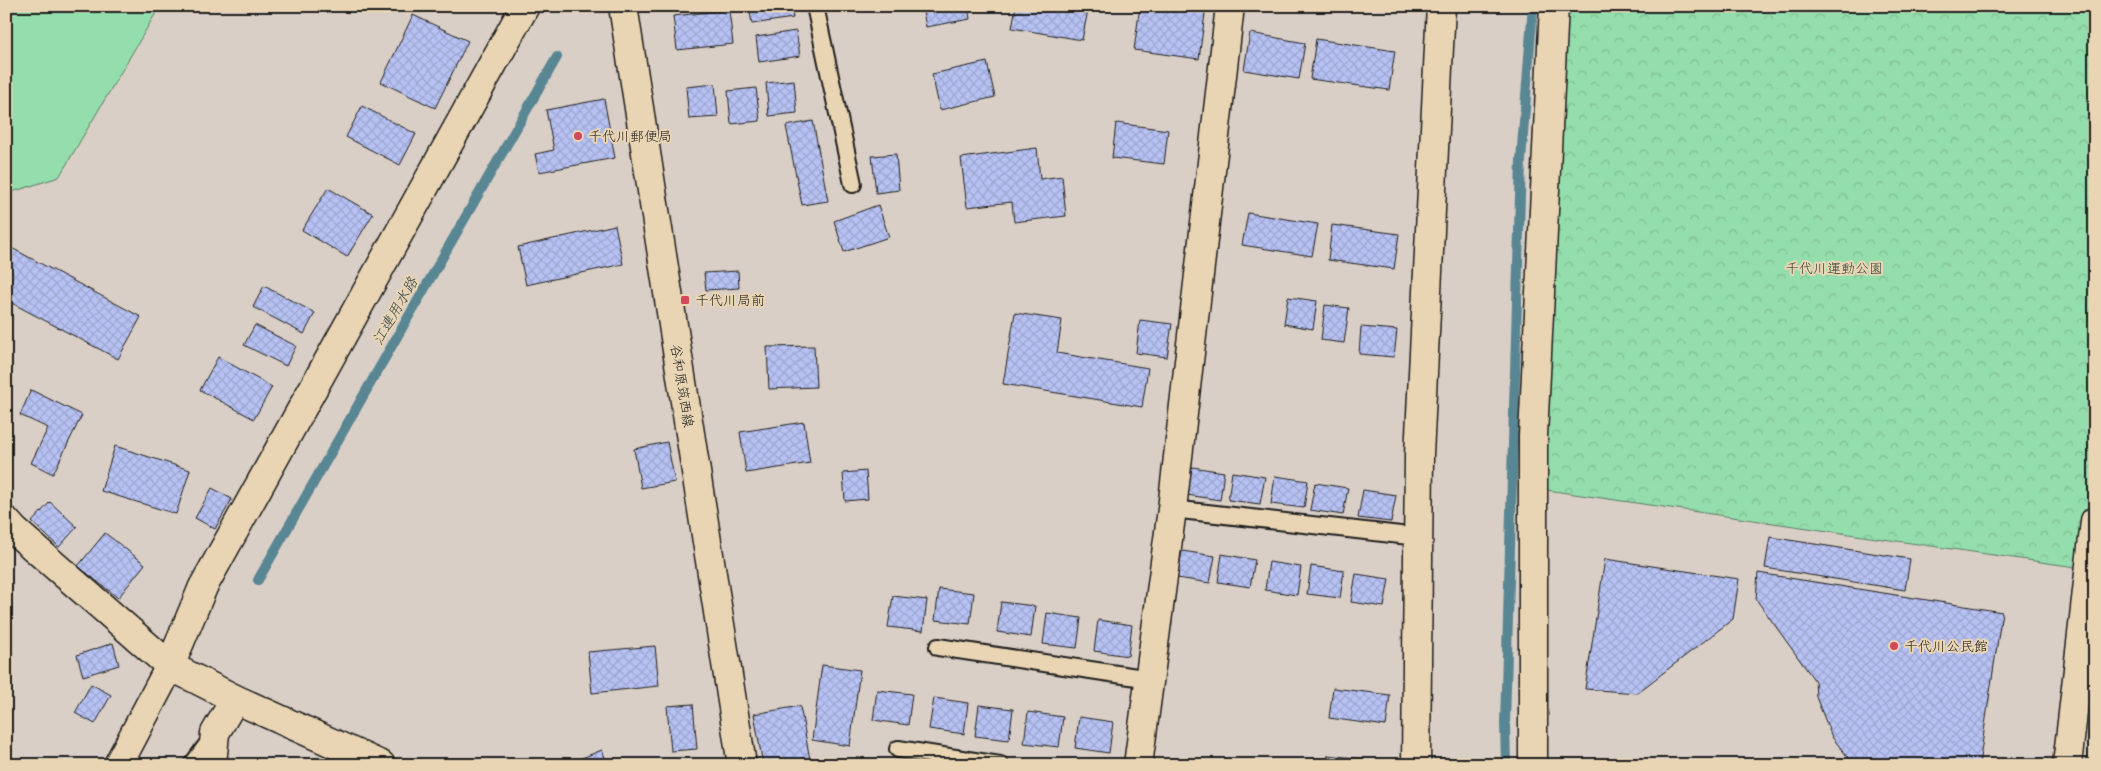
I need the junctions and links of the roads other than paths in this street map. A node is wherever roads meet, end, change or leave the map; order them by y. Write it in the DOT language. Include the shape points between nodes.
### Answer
graph roads {
  1 [pos="525,6"];
  2 [pos="623,6"];
  3 [pos="815,6"];
  4 [pos="1230,6"];
  5 [pos="1441,6"];
  6 [pos="1554,6"];
  7 [pos="853,184"];
  8 [pos="1172,509"];
  9 [pos="6,521"];
  10 [pos="2095,521"];
  11 [pos="1418,537"];
  12 [pos="2088,623"];
  13 [pos="938,647"];
  14 [pos="170,666"];
  15 [pos="1150,679"];
  16 [pos="235,699"];
  17 [pos="216,733"];
  18 [pos="898,749"];
  19 [pos="118,765"];
  20 [pos="192,765"];
  21 [pos="212,765"];
  22 [pos="382,765"];
  23 [pos="742,765"];
  24 [pos="1000,765"];
  25 [pos="1138,765"];
  26 [pos="1416,765"];
  27 [pos="1532,765"];
  28 [pos="2067,765"];
  1 -- 14 [label="street" via="203,587"];
  2 -- 23 [label="street, 谷和原筑西線"];
  3 -- 7 [label="lane"];
  4 -- 8 [label="street"];
  5 -- 11 [label="street" via="1419,455"];
  6 -- 27 [label="street" via="1533,436"];
  8 -- 11 [label="lane"];
  8 -- 15 [label="street"];
  9 -- 14 [label="street"];
  10 -- 12 [label="street"];
  11 -- 26 [label="street"];
  12 -- 28 [label="street"];
  13 -- 15 [label="lane"];
  14 -- 16 [label="street"];
  14 -- 19 [label="street"];
  15 -- 25 [label="street"];
  16 -- 17 [label="street"];
  16 -- 22 [label="street"];
  17 -- 20 [label="lane"];
  17 -- 21 [label="street"];
  18 -- 24 [label="lane"];
}
